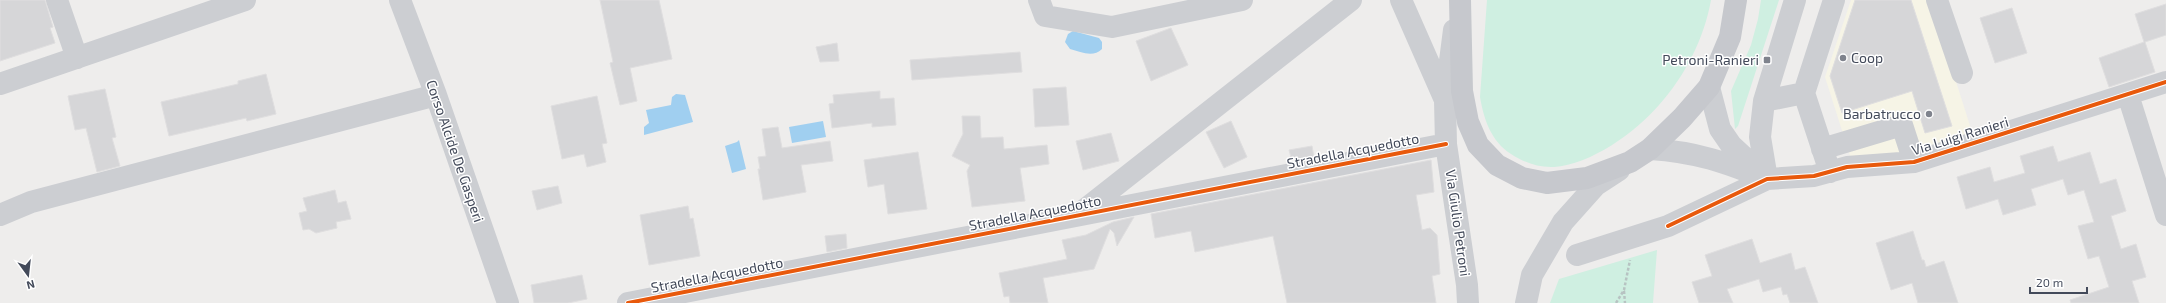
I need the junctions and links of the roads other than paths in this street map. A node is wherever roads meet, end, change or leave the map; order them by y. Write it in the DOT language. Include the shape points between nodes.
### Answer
graph roads {
  1 [pos="57,0"];
  2 [pos="245,0"];
  3 [pos="400,0"];
  4 [pos="1039,0"];
  5 [pos="1242,0"];
  6 [pos="1350,0"];
  7 [pos="1401,0"];
  8 [pos="1459,0"];
  9 [pos="1736,0"];
  10 [pos="1795,0"];
  11 [pos="1834,0"];
  12 [pos="1937,0"];
  13 [pos="77,58"];
  14 [pos="1962,73"];
  15 [pos="2166,82"];
  16 [pos="0,84"];
  17 [pos="1709,87"];
  18 [pos="1804,93"];
  19 [pos="436,95"];
  20 [pos="2128,95"];
  21 [pos="1445,100"];
  22 [pos="1764,101"];
  23 [pos="1446,144"];
  24 [pos="1650,149"];
  25 [pos="1822,149"];
  26 [pos="1630,162"];
  27 [pos="1914,162"];
  28 [pos="1830,172"];
  29 [pos="1767,179"];
  30 [pos="0,214"];
  31 [pos="2166,215"];
  32 [pos="1075,217"];
  33 [pos="1577,255"];
  34 [pos="1470,297"];
  35 [pos="508,303"];
  36 [pos="628,303"];
  37 [pos="1526,303"];
  1 -- 13 [label="street"];
  2 -- 13 [label="street"];
  3 -- 19 [label="street, Corso Alcide De Gasperi"];
  4 -- 5 [label="street" via="1045,16 1112,27"];
  6 -- 32 [label="street"];
  7 -- 21 [label="street"];
  8 -- 21 [label="street"];
  8 -- 26 [label="main road" via="1462,91 1468,122 1478,145 1498,165 1522,178 1547,183 1587,178"];
  9 -- 17 [label="main road" via="1730,37"];
  10 -- 22 [label="street"];
  11 -- 18 [label="street"];
  12 -- 14 [label="street"];
  13 -- 16 [label="street"];
  15 -- 20 [label="street, Via Luigi Ranieri"];
  17 -- 24 [label="main road"];
  17 -- 29 [label="street" via="1720,129 1731,145"];
  18 -- 22 [label="street"];
  18 -- 25 [label="street"];
  19 -- 30 [label="street" via="31,202"];
  19 -- 35 [label="street, Corso Alcide De Gasperi"];
  20 -- 27 [label="street, Via Luigi Ranieri"];
  20 -- 31 [label="street"];
  21 -- 23 [label="street, Via Giulio Petroni"];
  22 -- 29 [label="street" via="1760,137"];
  23 -- 32 [label="street, Stradella Acquedotto"];
  23 -- 34 [label="street, Via Giulio Petroni"];
  24 -- 26 [label="main road"];
  24 -- 29 [label="street" via="1683,152 1721,160"];
  25 -- 27 [label="street" via="1902,125"];
  25 -- 28 [label="street"];
  26 -- 37 [label="street" via="1596,185 1563,222 1532,275"];
  27 -- 28 [label="street, Via Luigi Ranieri" via="1847,167"];
  28 -- 29 [label="street, Via Luigi Ranieri" via="1814,176"];
  29 -- 33 [label="street, Via Luigi Ranieri" via="1668,226"];
  32 -- 36 [label="street, Stradella Acquedotto"];
}
